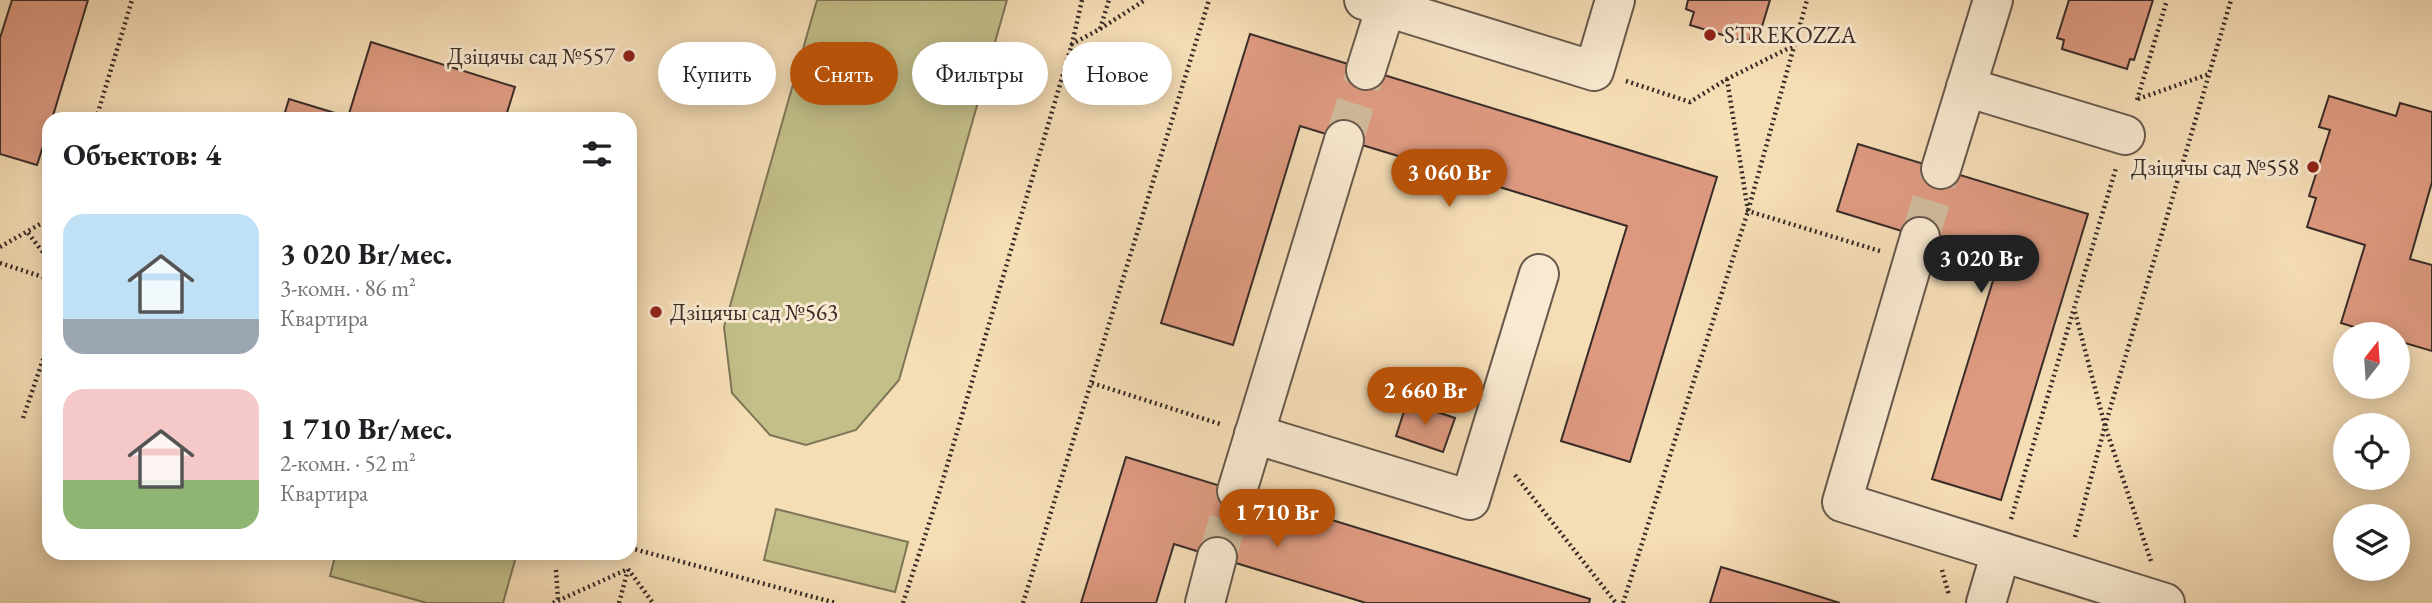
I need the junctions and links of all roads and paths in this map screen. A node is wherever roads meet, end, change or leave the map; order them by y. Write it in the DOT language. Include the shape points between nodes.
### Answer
graph roads {
  1 [pos="132,0"];
  2 [pos="1082,0"];
  3 [pos="1109,0"];
  4 [pos="1145,0"];
  5 [pos="1209,0"];
  6 [pos="1615,0"];
  7 [pos="1807,0"];
  8 [pos="1993,0"];
  9 [pos="2167,0"];
  10 [pos="2231,0"];
  11 [pos="1379,3"];
  12 [pos="1100,29"];
  13 [pos="1072,42"];
  14 [pos="1076,42"];
  15 [pos="1794,46"];
  16 [pos="1366,70"];
  17 [pos="1594,71"];
  18 [pos="2209,73"];
  19 [pos="1062,78"];
  20 [pos="1727,79"];
  21 [pos="1966,87"];
  22 [pos="2137,99"];
  23 [pos="98,112"];
  24 [pos="2125,135"];
  25 [pos="1344,139"];
  26 [pos="1941,169"];
  27 [pos="1748,211"];
  28 [pos="42,224"];
  29 [pos="28,233"];
  30 [pos="0,247"];
  31 [pos="1916,249"];
  32 [pos="42,251"];
  33 [pos="0,263"];
  34 [pos="1539,274"];
  35 [pos="42,277"];
  36 [pos="2074,311"];
  37 [pos="42,362"];
  38 [pos="1092,383"];
  39 [pos="23,418"];
  40 [pos="2105,426"];
  41 [pos="1255,434"];
  42 [pos="1489,441"];
  43 [pos="1237,491"];
  44 [pos="637,550"];
  45 [pos="2001,552"];
  46 [pos="1217,557"];
  47 [pos="2152,565"];
  48 [pos="628,569"];
  49 [pos="556,570"];
  50 [pos="2065,571"];
  51 [pos="557,602"];
  52 [pos="618,603"];
  53 [pos="653,603"];
  54 [pos="836,603"];
  55 [pos="903,603"];
  56 [pos="1023,603"];
  57 [pos="1207,603"];
  58 [pos="1616,603"];
  59 [pos="1623,603"];
  60 [pos="1986,603"];
  61 [pos="2165,603"];
  1 -- 23 [label="path"];
  2 -- 13 [label="path"];
  3 -- 12 [label="path"];
  4 -- 12 [label="path"];
  5 -- 38 [label="path"];
  6 -- 17 [label="lane"];
  7 -- 15 [label="path"];
  8 -- 21 [label="lane"];
  9 -- 22 [label="path"];
  10 -- 18 [label="path"];
  11 -- 16 [label="lane"];
  11 -- 17 [label="lane"];
  12 -- 14 [label="path"];
  15 -- 20 [label="path"];
  15 -- 27 [label="path"];
  17 -- 20 [label="path" via="1690,102"];
  18 -- 22 [label="path"];
  18 -- 40 [label="path"];
  19 -- 55 [label="path"];
  20 -- 27 [label="path"];
  21 -- 24 [label="lane"];
  21 -- 26 [label="lane"];
  22 -- 24 [label="path"];
  24 -- 36 [label="path"];
  25 -- 41 [label="lane"];
  27 -- 31 [label="path"];
  27 -- 59 [label="path"];
  28 -- 29 [label="path"];
  29 -- 30 [label="path"];
  29 -- 32 [label="path"];
  31 -- 45 [label="lane" via="1842,502"];
  33 -- 35 [label="path"];
  34 -- 42 [label="lane"];
  36 -- 40 [label="path"];
  36 -- 45 [label="path"];
  37 -- 39 [label="path"];
  38 -- 41 [label="path"];
  38 -- 56 [label="path"];
  40 -- 47 [label="path"];
  40 -- 50 [label="path"];
  41 -- 42 [label="lane" via="1470,500"];
  41 -- 43 [label="lane"];
  42 -- 58 [label="path"];
  44 -- 54 [label="path"];
  45 -- 50 [label="lane"];
  45 -- 60 [label="lane"];
  46 -- 57 [label="lane"];
  48 -- 51 [label="path"];
  48 -- 52 [label="path"];
  48 -- 53 [label="path"];
  49 -- 51 [label="path"];
  50 -- 61 [label="lane"];
}
